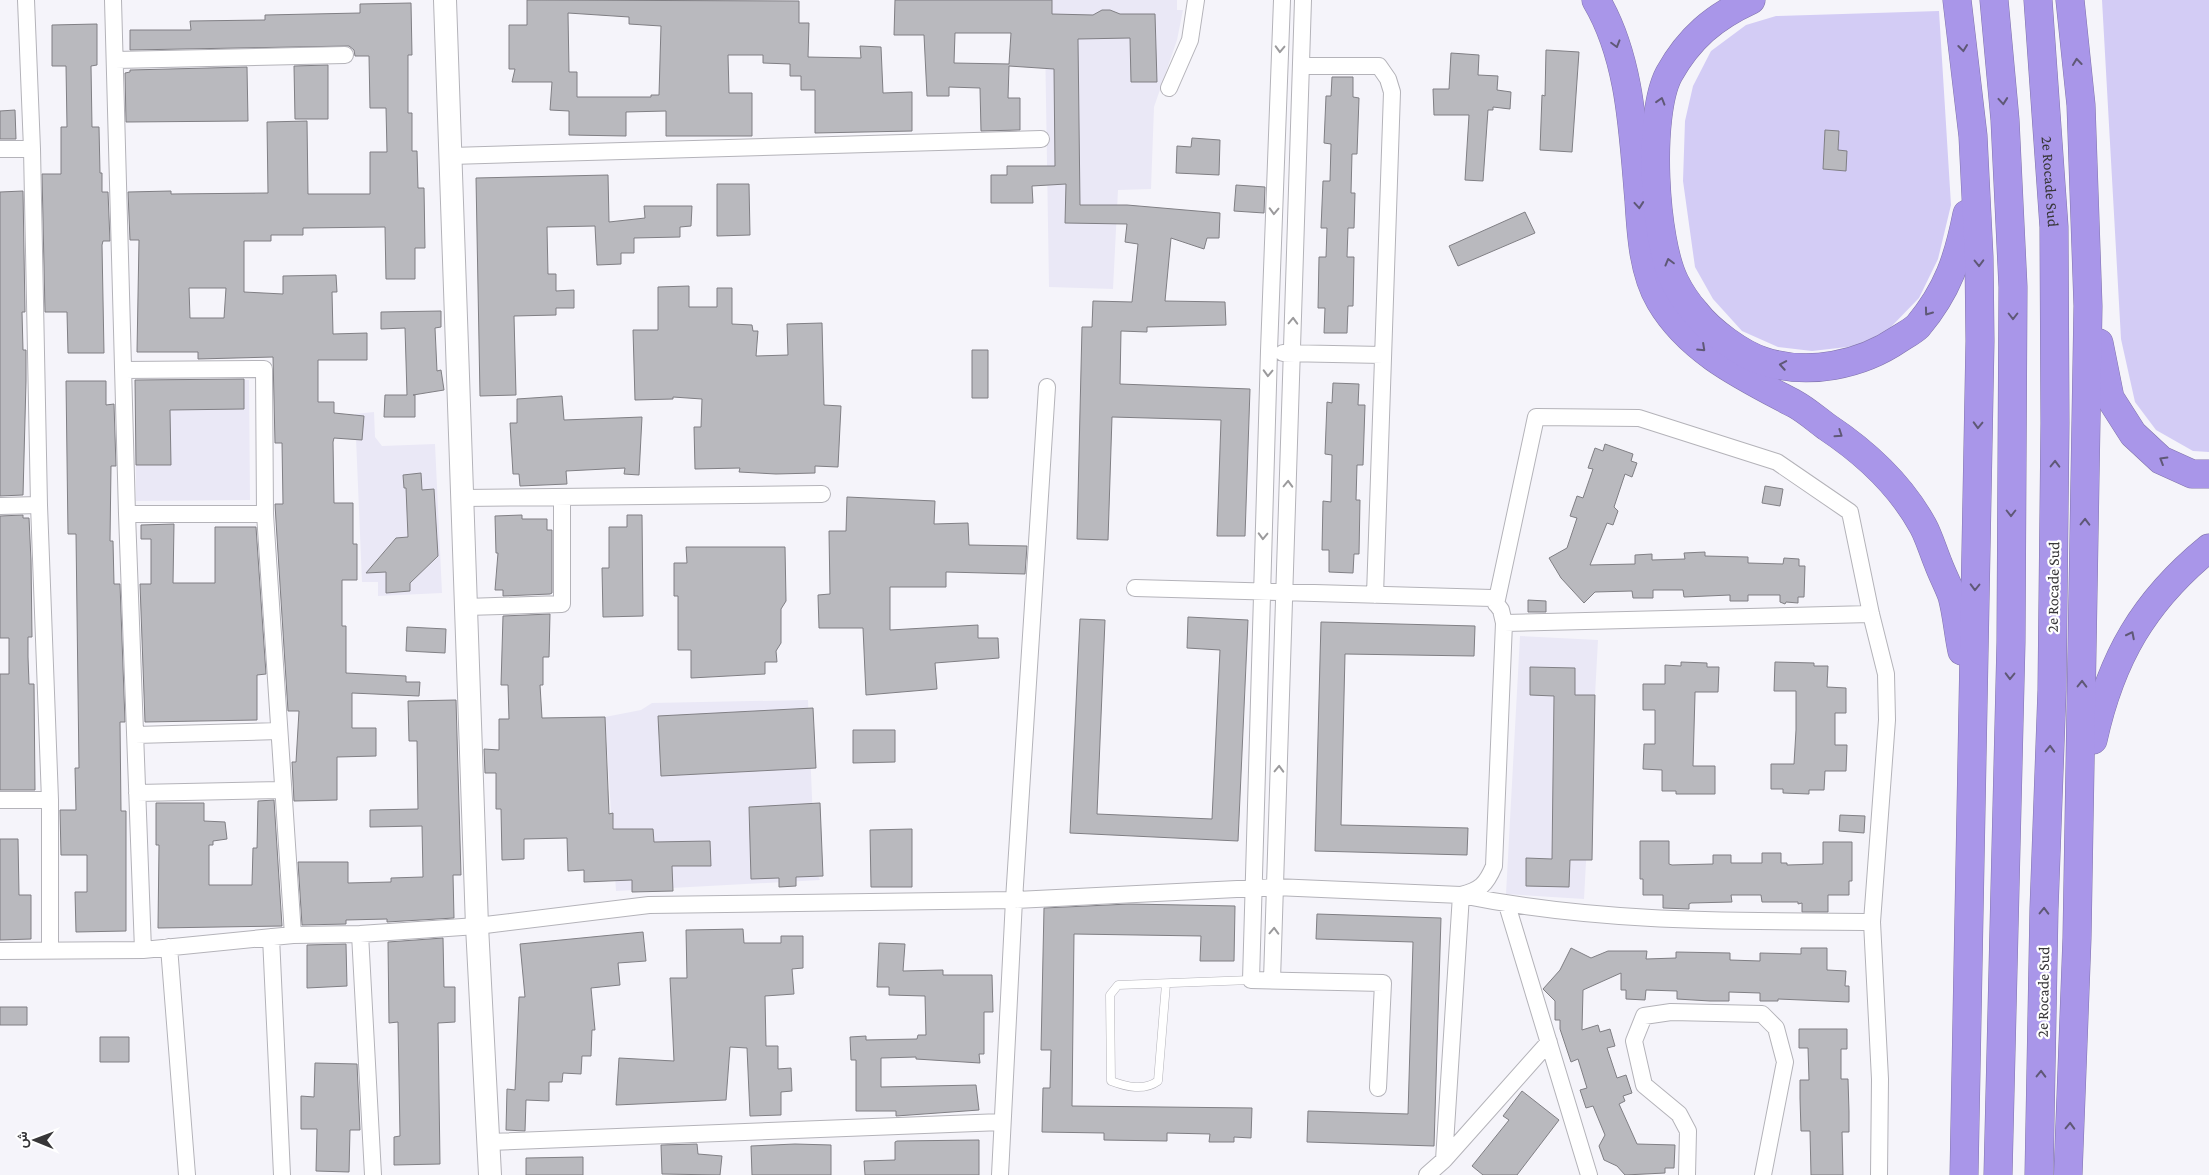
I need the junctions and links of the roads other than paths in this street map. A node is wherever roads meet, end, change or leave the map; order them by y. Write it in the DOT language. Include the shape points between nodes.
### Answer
graph roads {
  1 [pos="26,0"];
  2 [pos="112,0"];
  3 [pos="446,0"];
  4 [pos="1196,0"];
  5 [pos="1282,0"];
  6 [pos="1303,0"];
  7 [pos="1596,0"];
  8 [pos="1751,0"];
  9 [pos="1957,0"];
  10 [pos="1994,0"];
  11 [pos="2038,0"];
  12 [pos="2070,0"];
  13 [pos="345,55"];
  14 [pos="115,60"];
  15 [pos="1301,66"];
  16 [pos="1169,88"];
  17 [pos="2081,105"];
  18 [pos="1041,140"];
  19 [pos="32,148"];
  20 [pos="0,149"];
  21 [pos="451,156"];
  22 [pos="1975,168"];
  23 [pos="1269,351"];
  24 [pos="1292,354"];
  25 [pos="1383,355"];
  26 [pos="123,370"];
  27 [pos="1047,387"];
  28 [pos="2209,474"];
  29 [pos="822,494"];
  30 [pos="562,497"];
  31 [pos="462,498"];
  32 [pos="39,505"];
  33 [pos="0,506"];
  34 [pos="127,514"];
  35 [pos="265,514"];
  36 [pos="2209,548"];
  37 [pos="1135,588"];
  38 [pos="1262,593"];
  39 [pos="1284,593"];
  40 [pos="1375,595"];
  41 [pos="1496,604"];
  42 [pos="466,607"];
  43 [pos="1871,614"];
  44 [pos="1504,623"];
  45 [pos="280,731"];
  46 [pos="135,735"];
  47 [pos="283,790"];
  48 [pos="137,793"];
  49 [pos="0,800"];
  50 [pos="50,800"];
  51 [pos="1972,804"];
  52 [pos="1254,887"];
  53 [pos="1275,887"];
  54 [pos="1461,895"];
  55 [pos="1014,900"];
  56 [pos="1507,904"];
  57 [pos="1872,922"];
  58 [pos="477,926"];
  59 [pos="360,934"];
  60 [pos="293,935"];
  61 [pos="272,937"];
  62 [pos="2077,938"];
  63 [pos="169,947"];
  64 [pos="50,950"];
  65 [pos="143,950"];
  66 [pos="0,951"];
  67 [pos="1251,980"];
  68 [pos="1272,980"];
  69 [pos="1166,984"];
  70 [pos="1549,1042"];
  71 [pos="1378,1088"];
  72 [pos="1002,1122"];
  73 [pos="489,1142"];
  74 [pos="1444,1160"];
  75 [pos="187,1175"];
  76 [pos="282,1175"];
  77 [pos="373,1175"];
  78 [pos="490,1175"];
  79 [pos="1000,1175"];
  80 [pos="1427,1175"];
  81 [pos="1589,1175"];
  82 [pos="1687,1175"];
  83 [pos="1762,1175"];
  84 [pos="1879,1175"];
  85 [pos="1964,1175"];
  86 [pos="1998,1175"];
  87 [pos="2039,1175"];
  88 [pos="2068,1175"];
  1 -- 19 [label="street"];
  2 -- 14 [label="street"];
  3 -- 21 [label="street"];
  4 -- 16 [label="street" via="1190,40"];
  5 -- 23 [label="street, one-way"];
  6 -- 15 [label="street"];
  7 -- 51 [label="highway, one-way" via="1610,23 1621,61 1648,273 1660,301 1681,330 1712,357 1798,405 1854,444 1876,464 1923,526 1952,596 1968,687"];
  22 -- 8 [label="highway, one-way" via="1960,253 1943,290 1916,328 1882,351 1844,364 1803,368 1762,361 1722,338 1696,313 1674,280 1663,239 1655,172 1656,116 1669,76 1694,37 1726,12"];
  9 -- 22 [label="highway, one-way"];
  10 -- 86 [label="highway, one-way" via="2005,120 2013,287 2011,642"];
  87 -- 11 [label="highway, 2e Rocade Sud, one-way" via="2052,690 2055,403 2054,227"];
  17 -- 12 [label="highway, one-way"];
  13 -- 14 [label="street"];
  14 -- 26 [label="street"];
  24 -- 15 [label="street, one-way"];
  15 -- 25 [label="street" via="1379,66 1392,92"];
  28 -- 17 [label="highway, one-way" via="2192,474 2161,460 2133,434 2110,398 2094,318"];
  62 -- 17 [label="highway, one-way" via="2088,306"];
  18 -- 21 [label="street"];
  19 -- 20 [label="street"];
  19 -- 32 [label="street"];
  21 -- 31 [label="street"];
  22 -- 51 [label="highway, one-way" via="1980,341"];
  23 -- 24 [label="street"];
  23 -- 38 [label="street, one-way"];
  24 -- 25 [label="street"];
  39 -- 24 [label="street, one-way"];
  25 -- 40 [label="street"];
  26 -- 34 [label="street"];
  26 -- 35 [label="street" via="264,369"];
  27 -- 55 [label="street"];
  29 -- 30 [label="street"];
  30 -- 31 [label="street"];
  30 -- 42 [label="street" via="562,604"];
  31 -- 42 [label="street"];
  32 -- 33 [label="street"];
  32 -- 50 [label="street"];
  34 -- 35 [label="street"];
  34 -- 46 [label="street"];
  35 -- 45 [label="street"];
  62 -- 36 [label="highway, one-way" via="2090,755 2100,708 2137,624 2190,563"];
  37 -- 38 [label="street"];
  38 -- 39 [label="street"];
  38 -- 52 [label="street"];
  39 -- 40 [label="street"];
  53 -- 39 [label="street, one-way"];
  40 -- 41 [label="street" via="1492,598"];
  41 -- 43 [label="street" via="1536,417 1639,418 1777,462 1850,512"];
  41 -- 44 [label="street"];
  42 -- 58 [label="street"];
  43 -- 44 [label="street"];
  43 -- 57 [label="street" via="1886,674 1887,720"];
  44 -- 54 [label="street" via="1494,866 1489,878 1477,890"];
  45 -- 46 [label="street"];
  45 -- 47 [label="street"];
  46 -- 48 [label="street"];
  47 -- 48 [label="street"];
  47 -- 60 [label="street"];
  48 -- 65 [label="street"];
  49 -- 50 [label="street"];
  50 -- 64 [label="street"];
  51 -- 85 [label="highway"];
  52 -- 53 [label="street"];
  52 -- 55 [label="street"];
  52 -- 67 [label="street"];
  53 -- 54 [label="street"];
  68 -- 53 [label="street, one-way"];
  54 -- 56 [label="street"];
  54 -- 74 [label="street"];
  55 -- 58 [label="street" via="649,905"];
  55 -- 72 [label="street"];
  56 -- 57 [label="street" via="1568,913 1660,920"];
  56 -- 70 [label="street"];
  57 -- 84 [label="street" via="1880,1078"];
  58 -- 59 [label="street"];
  58 -- 73 [label="street"];
  59 -- 60 [label="street"];
  59 -- 77 [label="street"];
  60 -- 61 [label="street"];
  61 -- 63 [label="street"];
  61 -- 76 [label="street"];
  88 -- 62 [label="highway, one-way"];
  63 -- 65 [label="street"];
  63 -- 75 [label="street"];
  64 -- 65 [label="street"];
  64 -- 66 [label="street"];
  67 -- 68 [label="street"];
  67 -- 69 [label="lane"];
  68 -- 71 [label="street" via="1383,983"];
  69 -- 69 [label="lane" via="1118,985 1110,995 1111,1081 1124,1086 1149,1087 1158,1080"];
  70 -- 74 [label="street"];
  70 -- 81 [label="street"];
  72 -- 73 [label="street"];
  72 -- 79 [label="street"];
  73 -- 78 [label="street"];
  74 -- 80 [label="street"];
  82 -- 83 [label="street" via="1688,1131 1679,1114 1644,1086 1634,1041 1644,1016 1671,1012 1762,1014 1776,1028 1785,1062"];
}
